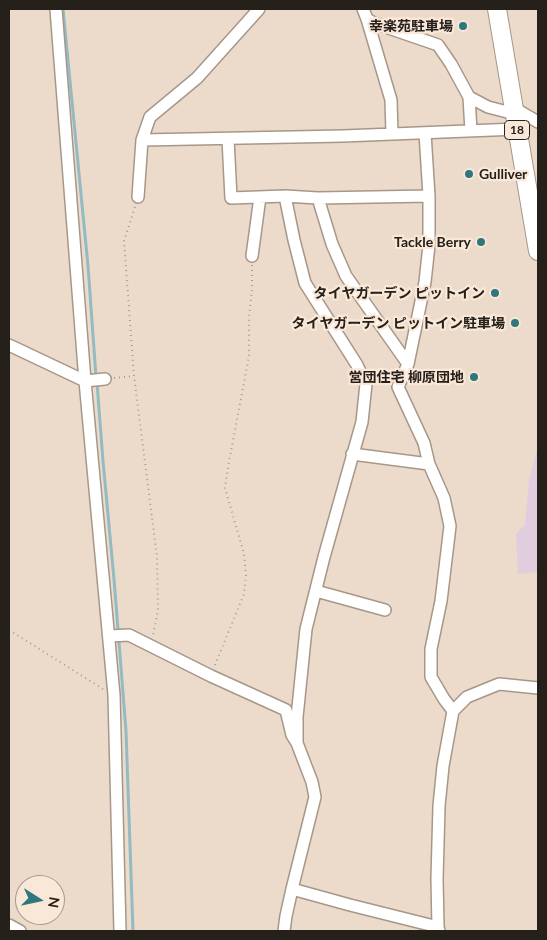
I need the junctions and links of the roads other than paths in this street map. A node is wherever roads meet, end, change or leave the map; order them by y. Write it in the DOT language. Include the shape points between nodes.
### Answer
graph roads {
  1 [pos="56,9"];
  2 [pos="259,9"];
  3 [pos="497,9"];
  4 [pos="365,14"];
  5 [pos="469,97"];
  6 [pos="515,117"];
  7 [pos="538,122"];
  8 [pos="471,131"];
  9 [pos="425,133"];
  10 [pos="392,134"];
  11 [pos="228,139"];
  12 [pos="142,140"];
  13 [pos="285,196"];
  14 [pos="428,196"];
  15 [pos="138,198"];
  16 [pos="260,198"];
  17 [pos="318,198"];
  18 [pos="538,250"];
  19 [pos="252,256"];
  20 [pos="9,345"];
  21 [pos="408,364"];
  22 [pos="105,379"];
  23 [pos="88,381"];
  24 [pos="352,454"];
  25 [pos="429,464"];
  26 [pos="316,591"];
  27 [pos="385,610"];
  28 [pos="111,636"];
  29 [pos="538,688"];
  30 [pos="454,711"];
  31 [pos="297,743"];
  32 [pos="292,889"];
  33 [pos="9,925"];
  34 [pos="439,929"];
  35 [pos="20,931"];
  36 [pos="120,931"];
  37 [pos="284,931"];
  1 -- 23 [label="street"];
  2 -- 12 [label="street" via="197,78 150,117"];
  3 -- 6 [label="highway, 18"];
  4 -- 5 [label="street" via="374,24 438,44"];
  4 -- 10 [label="street" via="391,100"];
  5 -- 6 [label="street"];
  5 -- 8 [label="street"];
  6 -- 7 [label="street"];
  6 -- 8 [label="street"];
  6 -- 18 [label="highway, 18"];
  8 -- 9 [label="street"];
  9 -- 10 [label="street"];
  9 -- 14 [label="street"];
  10 -- 11 [label="street"];
  11 -- 12 [label="street"];
  11 -- 16 [label="street" via="230,198"];
  12 -- 15 [label="street"];
  13 -- 16 [label="street"];
  13 -- 17 [label="street"];
  13 -- 24 [label="street" via="306,283 366,384 362,422"];
  14 -- 17 [label="street"];
  14 -- 21 [label="street" via="429,245 425,282"];
  16 -- 19 [label="street"];
  17 -- 21 [label="street" via="346,276"];
  20 -- 23 [label="street"];
  21 -- 25 [label="street" via="398,387 424,443"];
  22 -- 23 [label="street"];
  23 -- 28 [label="street"];
  24 -- 25 [label="street"];
  24 -- 26 [label="street"];
  25 -- 30 [label="street" via="444,498 450,526 431,650 432,677"];
  26 -- 27 [label="street"];
  26 -- 31 [label="street" via="306,629"];
  28 -- 31 [label="street" via="129,635 286,710"];
  28 -- 36 [label="street"];
  29 -- 30 [label="street" via="499,684 467,697"];
  30 -- 34 [label="street" via="439,806"];
  31 -- 32 [label="street" via="315,797"];
  32 -- 34 [label="street"];
  32 -- 37 [label="street"];
  33 -- 35 [label="street"];
}
